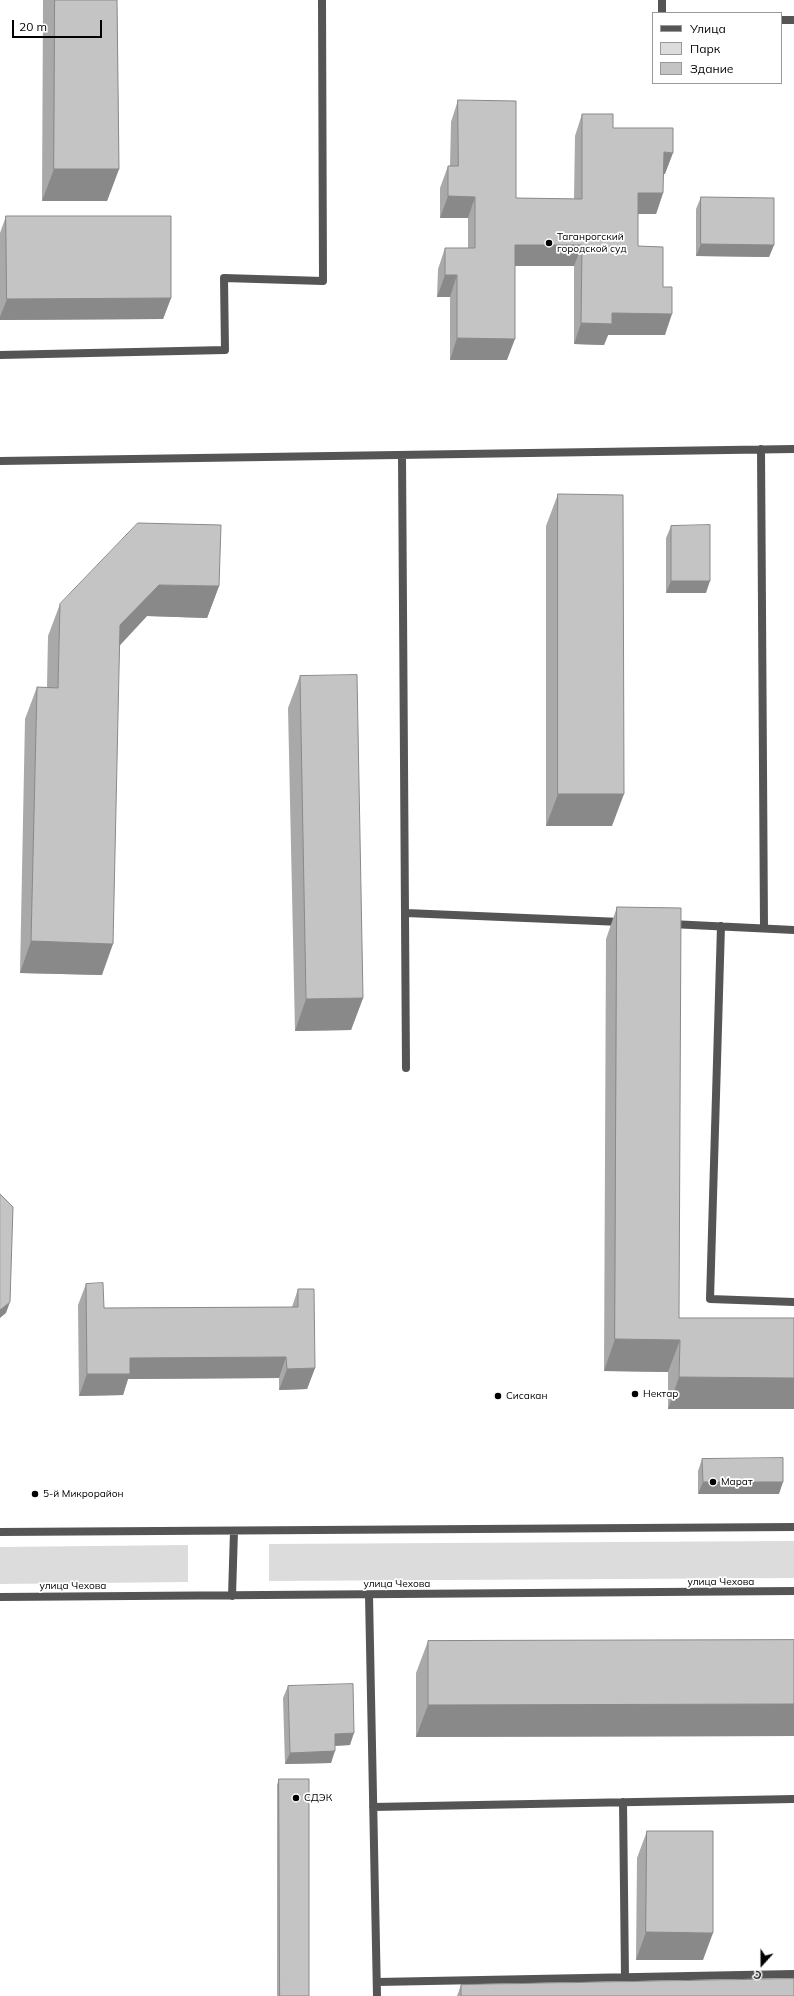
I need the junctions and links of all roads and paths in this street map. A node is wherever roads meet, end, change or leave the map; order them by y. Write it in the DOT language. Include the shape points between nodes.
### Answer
graph roads {
  1 [pos="322,0"];
  2 [pos="662,0"];
  3 [pos="662,12"];
  4 [pos="782,20"];
  5 [pos="794,20"];
  6 [pos="0,355"];
  7 [pos="761,449"];
  8 [pos="794,449"];
  9 [pos="402,455"];
  10 [pos="0,461"];
  11 [pos="406,913"];
  12 [pos="627,922"];
  13 [pos="666,924"];
  14 [pos="721,926"];
  15 [pos="764,928"];
  16 [pos="794,930"];
  17 [pos="406,1068"];
  18 [pos="794,1302"];
  19 [pos="794,1527"];
  20 [pos="234,1531"];
  21 [pos="0,1532"];
  22 [pos="794,1591"];
  23 [pos="369,1594"];
  24 [pos="0,1596"];
  25 [pos="232,1596"];
  26 [pos="794,1799"];
  27 [pos="623,1802"];
  28 [pos="373,1807"];
  29 [pos="794,1974"];
  30 [pos="625,1977"];
  31 [pos="377,1982"];
  32 [pos="377,1996"];
  1 -- 6 [label="street" via="323,281 224,278 225,350"];
  2 -- 3 [label="street"];
  4 -- 5 [label="street"];
  7 -- 8 [label="street"];
  7 -- 9 [label="street"];
  7 -- 15 [label="street"];
  9 -- 10 [label="street"];
  9 -- 11 [label="street"];
  11 -- 12 [label="street"];
  11 -- 17 [label="street"];
  13 -- 14 [label="street"];
  14 -- 15 [label="street"];
  14 -- 18 [label="street" via="710,1299"];
  15 -- 16 [label="street"];
  19 -- 20 [label="street"];
  20 -- 21 [label="street"];
  20 -- 25 [label="street"];
  22 -- 23 [label="street, улица Чехова"];
  23 -- 25 [label="street, улица Чехова"];
  23 -- 28 [label="street"];
  24 -- 25 [label="street, улица Чехова"];
  26 -- 27 [label="street"];
  27 -- 28 [label="street"];
  27 -- 30 [label="street"];
  28 -- 31 [label="street"];
  29 -- 30 [label="street"];
  30 -- 31 [label="street"];
  31 -- 32 [label="street"];
}
